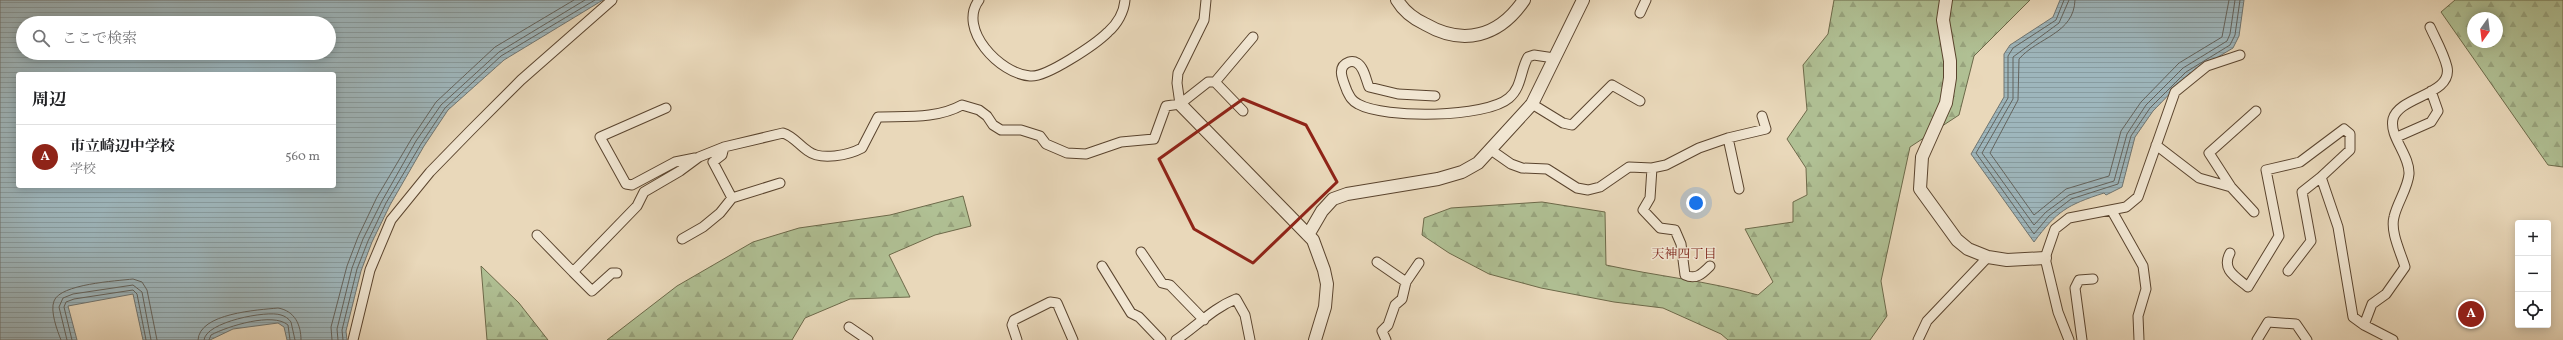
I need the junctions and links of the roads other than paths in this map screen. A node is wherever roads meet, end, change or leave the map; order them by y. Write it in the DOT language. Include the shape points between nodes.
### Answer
graph roads {
  1 [pos="612,0"];
  2 [pos="979,0"];
  3 [pos="1125,0"];
  4 [pos="1206,0"];
  5 [pos="1397,0"];
  6 [pos="1524,0"];
  7 [pos="1582,0"];
  8 [pos="1646,0"];
  9 [pos="1946,0"];
  10 [pos="1640,14"];
  11 [pos="2430,28"];
  12 [pos="1252,37"];
  13 [pos="2240,54"];
  14 [pos="1554,58"];
  15 [pos="1216,82"];
  16 [pos="2431,91"];
  17 [pos="1435,96"];
  18 [pos="1640,101"];
  19 [pos="1180,104"];
  20 [pos="1532,104"];
  21 [pos="666,108"];
  22 [pos="2256,111"];
  23 [pos="1243,112"];
  24 [pos="1762,116"];
  25 [pos="2397,137"];
  26 [pos="1728,138"];
  27 [pos="2156,145"];
  28 [pos="724,147"];
  29 [pos="1491,150"];
  30 [pos="699,157"];
  31 [pos="1652,168"];
  32 [pos="2321,177"];
  33 [pos="780,184"];
  34 [pos="2231,187"];
  35 [pos="1739,189"];
  36 [pos="732,198"];
  37 [pos="2112,210"];
  38 [pos="2254,212"];
  39 [pos="537,235"];
  40 [pos="1308,236"];
  41 [pos="682,239"];
  42 [pos="1141,252"];
  43 [pos="2230,253"];
  44 [pos="1988,256"];
  45 [pos="2045,258"];
  46 [pos="1377,262"];
  47 [pos="1419,263"];
  48 [pos="1102,266"];
  49 [pos="1710,266"];
  50 [pos="2288,271"];
  51 [pos="573,272"];
  52 [pos="617,274"];
  53 [pos="2093,279"];
  54 [pos="1406,282"];
  55 [pos="1204,320"];
  56 [pos="2364,325"];
  57 [pos="848,327"];
  58 [pos="353,340"];
  59 [pos="868,340"];
  60 [pos="1017,340"];
  61 [pos="1073,340"];
  62 [pos="1161,340"];
  63 [pos="1176,340"];
  64 [pos="1250,340"];
  65 [pos="1316,340"];
  66 [pos="1386,340"];
  67 [pos="1918,340"];
  68 [pos="2069,340"];
  69 [pos="2082,340"];
  70 [pos="2139,340"];
  71 [pos="2257,340"];
  72 [pos="2307,340"];
  73 [pos="2393,340"];
  1 -- 58 [label="street" via="521,80 430,172 391,220 370,270"];
  2 -- 3 [label="street" via="975,5 974,23 977,37 998,63 1013,73 1030,77 1046,74 1108,32 1120,18"];
  4 -- 19 [label="street" via="1204,20 1178,73 1176,83"];
  5 -- 6 [label="street" via="1417,20 1438,32 1457,37 1488,32 1506,21"];
  7 -- 14 [label="street"];
  8 -- 10 [label="street"];
  9 -- 44 [label="street" via="1943,20 1950,61 1950,78 1946,103 1922,157 1920,189 1957,240 1968,249"];
  11 -- 16 [label="street" via="2447,67 2443,83"];
  12 -- 15 [label="street"];
  13 -- 27 [label="street" via="2207,66 2175,92"];
  14 -- 17 [label="street" via="1534,55 1528,57 1519,86 1509,98 1491,107 1453,114 1404,114 1359,105 1350,98 1341,72 1342,67 1348,62 1355,61 1361,65 1369,87 1398,94"];
  14 -- 20 [label="street"];
  15 -- 19 [label="street" via="1208,82"];
  15 -- 23 [label="street"];
  16 -- 25 [label="street" via="2400,108 2394,117 2392,127"];
  16 -- 25 [label="street" via="2438,111 2431,122"];
  18 -- 20 [label="street" via="1612,85 1572,125 1563,124"];
  19 -- 28 [label="street" via="1166,106 1154,139 1121,142 1086,154 1067,153 1046,144 1040,136 1021,130 1001,130 979,110 962,105 951,112 922,116 878,117 862,148 822,157 809,152 783,133"];
  19 -- 40 [label="street"];
  20 -- 29 [label="street"];
  21 -- 30 [label="street" via="600,137 626,184 632,185 675,162"];
  22 -- 34 [label="street" via="2209,153"];
  24 -- 26 [label="street" via="1766,129"];
  25 -- 56 [label="street" via="2409,174 2393,225 2405,267 2386,294 2372,304"];
  26 -- 31 [label="street" via="1699,148 1666,165"];
  26 -- 35 [label="street"];
  27 -- 34 [label="street" via="2199,178"];
  27 -- 37 [label="street" via="2138,197 2126,207"];
  28 -- 30 [label="street"];
  28 -- 36 [label="street" via="722,155 713,162"];
  29 -- 31 [label="street" via="1511,164 1522,168 1547,169 1577,188 1588,190 1600,187 1629,167"];
  29 -- 40 [label="street" via="1478,163 1462,172 1347,194 1333,199 1322,211"];
  30 -- 51 [label="street" via="644,192 637,206"];
  31 -- 49 [label="street" via="1650,198 1643,210 1660,228 1675,230 1681,244 1685,275 1690,278 1700,276"];
  32 -- 43 [label="street" via="2350,150 2350,134 2344,129 2300,162 2266,170 2279,236 2248,287 2228,270 2226,264"];
  32 -- 50 [label="street" via="2302,192 2311,241"];
  32 -- 56 [label="street" via="2338,227 2354,317"];
  33 -- 36 [label="street"];
  34 -- 38 [label="street"];
  36 -- 41 [label="street" via="720,213 703,227"];
  37 -- 45 [label="street" via="2069,218 2055,229"];
  37 -- 70 [label="street" via="2143,266 2146,289 2138,316"];
  39 -- 51 [label="street"];
  40 -- 65 [label="street" via="1317,249 1327,284"];
  42 -- 55 [label="street" via="1162,283 1170,284"];
  44 -- 45 [label="street" via="2008,260"];
  44 -- 67 [label="street" via="1927,322"];
  45 -- 68 [label="street" via="2058,312"];
  46 -- 54 [label="street"];
  47 -- 54 [label="street"];
  48 -- 62 [label="street" via="1131,313 1139,317"];
  51 -- 52 [label="street" via="592,290 612,273"];
  53 -- 69 [label="street" via="2079,280 2075,288"];
  54 -- 66 [label="street" via="1402,299 1395,305 1388,325 1382,332"];
  55 -- 63 [label="street"];
  55 -- 64 [label="street" via="1215,309 1236,299 1245,315"];
  56 -- 73 [label="street"];
  57 -- 59 [label="street"];
  60 -- 61 [label="street" via="1012,325 1014,320 1050,302 1057,303"];
  71 -- 72 [label="street" via="2268,322 2296,324"];
}
